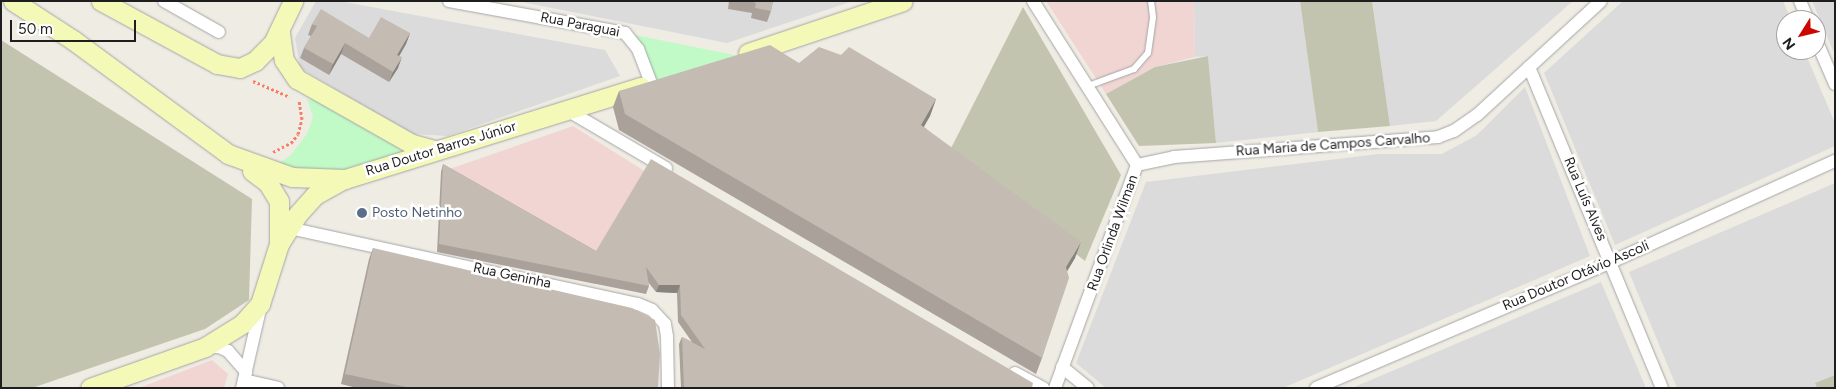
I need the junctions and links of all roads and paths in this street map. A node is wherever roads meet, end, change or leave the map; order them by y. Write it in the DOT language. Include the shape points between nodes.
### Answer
graph roads {
  1 [pos="13,1"];
  2 [pos="101,1"];
  3 [pos="164,1"];
  4 [pos="293,1"];
  5 [pos="449,1"];
  6 [pos="1033,1"];
  7 [pos="1151,1"];
  8 [pos="1601,1"];
  9 [pos="900,2"];
  10 [pos="219,32"];
  11 [pos="280,33"];
  12 [pos="731,59"];
  13 [pos="1825,60"];
  14 [pos="1529,67"];
  15 [pos="660,80"];
  16 [pos="1835,84"];
  17 [pos="1088,86"];
  18 [pos="296,92"];
  19 [pos="566,110"];
  20 [pos="434,150"];
  21 [pos="228,154"];
  22 [pos="265,154"];
  23 [pos="1835,162"];
  24 [pos="1137,165"];
  25 [pos="678,175"];
  26 [pos="345,179"];
  27 [pos="290,228"];
  28 [pos="279,244"];
  29 [pos="1611,262"];
  30 [pos="263,297"];
  31 [pos="205,347"];
  32 [pos="1005,367"];
  33 [pos="1062,367"];
  34 [pos="244,380"];
  35 [pos="90,388"];
  36 [pos="278,388"];
  37 [pos="668,388"];
  38 [pos="1043,388"];
  39 [pos="1055,388"];
  40 [pos="1088,388"];
  41 [pos="1316,388"];
  42 [pos="1662,388"];
  1 -- 21 [label="main road, Rua Doutor Barros Júnior"];
  2 -- 11 [label="main road" via="214,62 236,68 249,65 266,52"];
  3 -- 10 [label="street"];
  4 -- 11 [label="main road"];
  5 -- 15 [label="street, Rua Paraguai" via="625,33"];
  6 -- 17 [label="street"];
  7 -- 17 [label="lane" via="1153,17 1148,53 1134,69"];
  8 -- 14 [label="street, Rua Maria de Campos Carvalho"];
  9 -- 12 [label="main road"];
  11 -- 20 [label="main road" via="284,60 296,79 412,144"];
  13 -- 16 [label="street"];
  14 -- 24 [label="street, Rua Maria de Campos Carvalho" via="1477,115 1454,131 1438,137 1174,157"];
  14 -- 29 [label="street, Rua Luís Alves"];
  15 -- 19 [label="main road, Rua Doutor Barros Júnior"];
  17 -- 24 [label="street, Rua Orlinda Wilman"];
  18 -- 22 [label="path" via="302,115 298,134 287,145"];
  19 -- 20 [label="main road, Rua Doutor Barros Júnior"];
  19 -- 25 [label="street"];
  20 -- 26 [label="main road, Rua Doutor Barros Júnior"];
  21 -- 26 [label="main road, Rua Doutor Barros Júnior" via="282,175"];
  21 -- 28 [label="main road" via="266,180 275,193 280,210"];
  23 -- 29 [label="street, Rua Doutor Otávio Ascoli"];
  24 -- 33 [label="street, Rua Orlinda Wilman"];
  26 -- 27 [label="main road" via="315,195"];
  27 -- 28 [label="main road"];
  27 -- 37 [label="street, Rua Geninha" via="638,304 652,310 665,324"];
  28 -- 30 [label="main road"];
  29 -- 41 [label="street, Rua Doutor Otávio Ascoli"];
  29 -- 42 [label="street, Rua Luís Alves"];
  30 -- 31 [label="main road" via="242,324"];
  30 -- 34 [label="street"];
  31 -- 34 [label="street" via="228,351"];
  31 -- 35 [label="main road"];
  32 -- 38 [label="street"];
  33 -- 39 [label="street, Rua Orlinda Wilman"];
  33 -- 40 [label="street"];
  34 -- 36 [label="street"];
}
